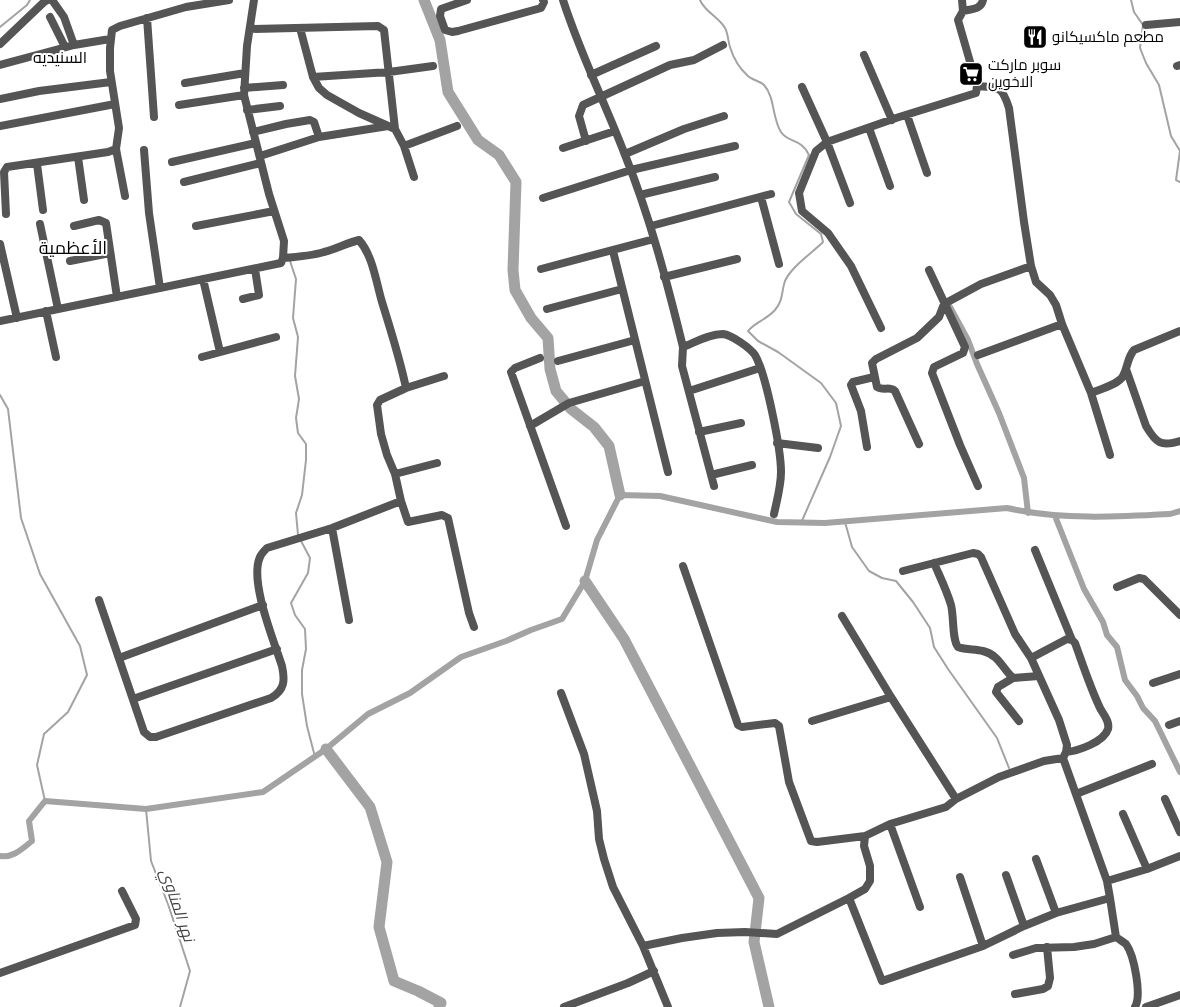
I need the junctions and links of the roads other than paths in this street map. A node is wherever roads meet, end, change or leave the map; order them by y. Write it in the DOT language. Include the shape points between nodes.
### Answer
graph roads {
  1 [pos="50,0"];
  2 [pos="229,0"];
  3 [pos="254,0"];
  4 [pos="467,0"];
  5 [pos="543,0"];
  6 [pos="563,0"];
  7 [pos="962,0"];
  8 [pos="983,0"];
  9 [pos="963,11"];
  10 [pos="50,17"];
  11 [pos="147,18"];
  12 [pos="1180,22"];
  13 [pos="1146,26"];
  14 [pos="300,28"];
  15 [pos="250,29"];
  16 [pos="110,39"];
  17 [pos="0,44"];
  18 [pos="74,45"];
  19 [pos="723,45"];
  20 [pos="656,46"];
  21 [pos="66,47"];
  22 [pos="864,55"];
  23 [pos="0,65"];
  24 [pos="433,66"];
  25 [pos="389,72"];
  26 [pos="245,73"];
  27 [pos="591,75"];
  28 [pos="313,77"];
  29 [pos="111,82"];
  30 [pos="185,83"];
  31 [pos="283,85"];
  32 [pos="977,86"];
  33 [pos="802,87"];
  34 [pos="244,92"];
  35 [pos="600,96"];
  36 [pos="0,99"];
  37 [pos="115,104"];
  38 [pos="179,105"];
  39 [pos="280,106"];
  40 [pos="247,110"];
  41 [pos="907,115"];
  42 [pos="724,116"];
  43 [pos="154,118"];
  44 [pos="892,120"];
  45 [pos="0,126"];
  46 [pos="457,126"];
  47 [pos="393,127"];
  48 [pos="869,128"];
  49 [pos="615,131"];
  50 [pos="253,132"];
  51 [pos="319,137"];
  52 [pos="586,141"];
  53 [pos="827,142"];
  54 [pos="256,143"];
  55 [pos="404,146"];
  56 [pos="735,146"];
  57 [pos="563,148"];
  58 [pos="116,149"];
  59 [pos="144,150"];
  60 [pos="625,154"];
  61 [pos="78,157"];
  62 [pos="260,159"];
  63 [pos="172,162"];
  64 [pos="37,164"];
  65 [pos="631,170"];
  66 [pos="927,172"];
  67 [pos="715,176"];
  68 [pos="414,177"];
  69 [pos="184,182"];
  70 [pos="890,186"];
  71 [pos="771,194"];
  72 [pos="640,195"];
  73 [pos="125,196"];
  74 [pos="761,197"];
  75 [pos="543,198"];
  76 [pos="84,200"];
  77 [pos="850,204"];
  78 [pos="43,210"];
  79 [pos="274,211"];
  80 [pos="6,214"];
  81 [pos="40,224"];
  82 [pos="74,226"];
  83 [pos="196,226"];
  84 [pos="650,226"];
  85 [pos="654,239"];
  86 [pos="0,244"];
  87 [pos="613,251"];
  88 [pos="110,253"];
  89 [pos="283,258"];
  90 [pos="737,259"];
  91 [pos="70,261"];
  92 [pos="779,264"];
  93 [pos="1031,266"];
  94 [pos="256,269"];
  95 [pos="541,269"];
  96 [pos="929,270"];
  97 [pos="664,278"];
  98 [pos="203,279"];
  99 [pos="160,288"];
  100 [pos="622,289"];
  101 [pos="117,297"];
  102 [pos="243,299"];
  103 [pos="944,304"];
  104 [pos="58,309"];
  105 [pos="547,309"];
  106 [pos="46,312"];
  107 [pos="17,318"];
  108 [pos="0,321"];
  109 [pos="1062,324"];
  110 [pos="881,328"];
  111 [pos="1180,331"];
  112 [pos="276,337"];
  113 [pos="635,340"];
  114 [pos="683,347"];
  115 [pos="220,352"];
  116 [pos="978,355"];
  117 [pos="56,357"];
  118 [pos="202,357"];
  119 [pos="540,358"];
  120 [pos="558,361"];
  121 [pos="760,368"];
  122 [pos="1126,370"];
  123 [pos="444,376"];
  124 [pos="874,377"];
  125 [pos="645,381"];
  126 [pos="406,388"];
  127 [pos="689,391"];
  128 [pos="1091,393"];
  129 [pos="742,423"];
  130 [pos="530,426"];
  131 [pos="699,432"];
  132 [pos="1180,441"];
  133 [pos="777,443"];
  134 [pos="919,444"];
  135 [pos="867,447"];
  136 [pos="818,448"];
  137 [pos="1110,455"];
  138 [pos="437,463"];
  139 [pos="752,465"];
  140 [pos="668,472"];
  141 [pos="395,474"];
  142 [pos="711,475"];
  143 [pos="714,486"];
  144 [pos="978,486"];
  145 [pos="401,502"];
  146 [pos="774,514"];
  147 [pos="566,526"];
  148 [pos="332,528"];
  149 [pos="1035,550"];
  150 [pos="934,563"];
  151 [pos="683,566"];
  152 [pos="903,571"];
  153 [pos="1117,587"];
  154 [pos="99,600"];
  155 [pos="263,605"];
  156 [pos="1180,615"];
  157 [pos="842,616"];
  158 [pos="349,620"];
  159 [pos="474,627"];
  160 [pos="1072,640"];
  161 [pos="277,649"];
  162 [pos="120,658"];
  163 [pos="1031,658"];
  164 [pos="1180,674"];
  165 [pos="1039,676"];
  166 [pos="1013,678"];
  167 [pos="1153,682"];
  168 [pos="560,693"];
  169 [pos="891,697"];
  170 [pos="133,699"];
  171 [pos="812,721"];
  172 [pos="1019,721"];
  173 [pos="1180,722"];
  174 [pos="1169,725"];
  175 [pos="1064,755"];
  176 [pos="1152,764"];
  177 [pos="1076,794"];
  178 [pos="956,799"];
  179 [pos="1165,799"];
  180 [pos="1123,814"];
  181 [pos="890,824"];
  182 [pos="1180,832"];
  183 [pos="865,836"];
  184 [pos="1180,856"];
  185 [pos="1036,858"];
  186 [pos="1147,869"];
  187 [pos="1006,875"];
  188 [pos="960,877"];
  189 [pos="1107,880"];
  190 [pos="122,891"];
  191 [pos="849,898"];
  192 [pos="1110,898"];
  193 [pos="920,907"];
  194 [pos="1056,913"];
  195 [pos="1024,926"];
  196 [pos="1116,937"];
  197 [pos="643,946"];
  198 [pos="983,946"];
  199 [pos="1047,947"];
  200 [pos="1013,955"];
  201 [pos="654,971"];
  202 [pos="0,973"];
  203 [pos="1016,994"];
  204 [pos="1180,995"];
  205 [pos="564,1007"];
  206 [pos="668,1007"];
  207 [pos="1136,1007"];
  208 [pos="1146,1007"];
  1 -- 17 [label="street"];
  1 -- 18 [label="street" via="64,17"];
  2 -- 11 [label="street"];
  3 -- 15 [label="street"];
  4 -- 5 [label="street" via="441,9 445,30 458,31 541,8"];
  6 -- 27 [label="street"];
  7 -- 9 [label="street"];
  8 -- 9 [label="street" via="978,8"];
  9 -- 32 [label="street" via="958,20"];
  10 -- 21 [label="street"];
  11 -- 16 [label="street" via="115,28"];
  11 -- 43 [label="street"];
  12 -- 13 [label="street"];
  14 -- 15 [label="street"];
  14 -- 25 [label="street" via="378,26 384,30"];
  14 -- 28 [label="street"];
  15 -- 26 [label="street"];
  16 -- 18 [label="street"];
  16 -- 29 [label="street"];
  18 -- 21 [label="street"];
  19 -- 35 [label="street" via="694,60 670,65"];
  20 -- 27 [label="street"];
  21 -- 23 [label="street"];
  22 -- 44 [label="street"];
  24 -- 25 [label="street"];
  25 -- 28 [label="street"];
  25 -- 47 [label="street"];
  26 -- 30 [label="street"];
  26 -- 34 [label="street"];
  27 -- 35 [label="street"];
  28 -- 47 [label="street" via="327,95"];
  29 -- 36 [label="street"];
  29 -- 37 [label="street"];
  31 -- 34 [label="street"];
  32 -- 41 [label="street" via="976,93"];
  32 -- 93 [label="street" via="995,86 1004,93 1009,108"];
  33 -- 53 [label="street"];
  34 -- 38 [label="street"];
  34 -- 40 [label="street"];
  35 -- 49 [label="street"];
  35 -- 52 [label="street" via="580,110"];
  37 -- 45 [label="street"];
  37 -- 58 [label="street" via="119,128"];
  39 -- 40 [label="street"];
  40 -- 50 [label="street"];
  41 -- 44 [label="street"];
  41 -- 66 [label="street"];
  42 -- 60 [label="street"];
  44 -- 48 [label="street"];
  46 -- 55 [label="street"];
  47 -- 51 [label="street"];
  47 -- 55 [label="street"];
  48 -- 53 [label="street"];
  48 -- 70 [label="street"];
  49 -- 52 [label="street"];
  49 -- 60 [label="street"];
  50 -- 51 [label="street" via="310,120 314,122"];
  50 -- 54 [label="street"];
  51 -- 62 [label="street"];
  52 -- 57 [label="street"];
  53 -- 77 [label="street"];
  53 -- 110 [label="street" via="816,151 799,193 802,211 828,233 851,266"];
  54 -- 62 [label="street"];
  54 -- 63 [label="street"];
  55 -- 68 [label="street"];
  56 -- 65 [label="street"];
  58 -- 61 [label="street"];
  58 -- 73 [label="street"];
  59 -- 99 [label="street"];
  60 -- 65 [label="street"];
  61 -- 64 [label="street"];
  61 -- 76 [label="street"];
  62 -- 69 [label="street"];
  62 -- 79 [label="street"];
  64 -- 78 [label="street"];
  64 -- 80 [label="street" via="5,169"];
  65 -- 72 [label="street"];
  65 -- 75 [label="street"];
  67 -- 72 [label="street"];
  71 -- 74 [label="street"];
  72 -- 84 [label="street"];
  74 -- 84 [label="street"];
  74 -- 92 [label="street"];
  79 -- 83 [label="street"];
  79 -- 89 [label="street" via="284,241"];
  81 -- 104 [label="street"];
  82 -- 88 [label="street" via="103,220"];
  84 -- 85 [label="street"];
  85 -- 87 [label="street"];
  85 -- 97 [label="street"];
  86 -- 107 [label="street"];
  87 -- 95 [label="street"];
  87 -- 100 [label="street"];
  88 -- 91 [label="street"];
  88 -- 101 [label="street"];
  89 -- 94 [label="street" via="281,263"];
  89 -- 126 [label="street" via="325,252 359,240 373,270"];
  90 -- 97 [label="street"];
  93 -- 103 [label="street" via="981,284"];
  93 -- 109 [label="street" via="1036,282 1056,305"];
  94 -- 98 [label="street"];
  94 -- 102 [label="street" via="259,294"];
  96 -- 103 [label="street"];
  97 -- 114 [label="street"];
  98 -- 99 [label="street"];
  98 -- 115 [label="street"];
  99 -- 101 [label="street"];
  100 -- 105 [label="street"];
  100 -- 113 [label="street"];
  101 -- 104 [label="street"];
  103 -- 124 [label="street" via="939,317 917,338 874,360"];
  103 -- 144 [label="street" via="964,350 934,367 932,373"];
  104 -- 106 [label="street"];
  106 -- 107 [label="street"];
  106 -- 117 [label="street"];
  107 -- 108 [label="street"];
  109 -- 116 [label="street"];
  109 -- 128 [label="street"];
  111 -- 122 [label="street" via="1134,350"];
  112 -- 115 [label="street"];
  113 -- 120 [label="street"];
  113 -- 125 [label="street"];
  114 -- 121 [label="street" via="725,334 754,354"];
  114 -- 127 [label="street" via="682,366"];
  115 -- 118 [label="street"];
  119 -- 130 [label="street" via="511,372"];
  121 -- 127 [label="street"];
  121 -- 133 [label="street"];
  122 -- 128 [label="street" via="1120,380"];
  122 -- 132 [label="street" via="1150,433 1162,444"];
  123 -- 126 [label="street"];
  124 -- 134 [label="street" via="879,389 895,391"];
  124 -- 135 [label="street" via="852,382 851,385"];
  125 -- 130 [label="street" via="569,403"];
  125 -- 140 [label="street"];
  126 -- 141 [label="street" via="380,400 377,405 386,455"];
  127 -- 131 [label="street"];
  128 -- 137 [label="street"];
  129 -- 131 [label="street"];
  130 -- 147 [label="street"];
  131 -- 142 [label="street"];
  133 -- 136 [label="street"];
  133 -- 146 [label="street" via="781,471"];
  138 -- 141 [label="street"];
  139 -- 142 [label="street"];
  141 -- 145 [label="street"];
  142 -- 143 [label="street"];
  145 -- 148 [label="street"];
  145 -- 159 [label="street" via="408,522 442,515 448,518"];
  148 -- 155 [label="street" via="267,548 257,568"];
  148 -- 158 [label="street"];
  149 -- 160 [label="street"];
  150 -- 152 [label="street"];
  150 -- 163 [label="street" via="978,554 1015,634"];
  150 -- 166 [label="street" via="951,604 955,643 963,649 992,655"];
  151 -- 183 [label="street" via="738,725 776,723 780,726 789,782 808,837 816,842"];
  153 -- 156 [label="street" via="1144,579"];
  154 -- 162 [label="street"];
  155 -- 161 [label="street"];
  155 -- 162 [label="street"];
  157 -- 169 [label="street"];
  160 -- 163 [label="street" via="1066,639"];
  160 -- 175 [label="street" via="1108,722 1108,730 1101,738"];
  161 -- 170 [label="street"];
  161 -- 170 [label="street" via="285,678 283,687 271,698 156,737 144,732"];
  162 -- 170 [label="street"];
  163 -- 165 [label="street"];
  164 -- 167 [label="street"];
  165 -- 166 [label="street"];
  165 -- 175 [label="street" via="1067,745"];
  166 -- 172 [label="street" via="996,688 996,692"];
  168 -- 197 [label="street" via="584,754 597,811 599,839 613,887"];
  169 -- 171 [label="street"];
  169 -- 178 [label="street"];
  173 -- 174 [label="street"];
  175 -- 177 [label="street"];
  175 -- 178 [label="street" via="999,777"];
  176 -- 177 [label="street"];
  177 -- 189 [label="street"];
  178 -- 181 [label="street" via="946,807"];
  179 -- 182 [label="street"];
  180 -- 186 [label="street"];
  181 -- 183 [label="street"];
  181 -- 193 [label="street"];
  183 -- 191 [label="street" via="870,881 865,889"];
  184 -- 186 [label="street"];
  185 -- 194 [label="street"];
  186 -- 189 [label="street"];
  187 -- 195 [label="street"];
  188 -- 198 [label="street"];
  189 -- 192 [label="street"];
  190 -- 202 [label="street" via="136,919 134,925"];
  191 -- 197 [label="street" via="777,934 716,933"];
  191 -- 198 [label="street" via="882,981"];
  192 -- 194 [label="street"];
  192 -- 196 [label="street"];
  194 -- 195 [label="street"];
  195 -- 198 [label="street"];
  196 -- 199 [label="street" via="1074,947"];
  196 -- 207 [label="street" via="1126,944 1132,958 1139,997"];
  197 -- 201 [label="street"];
  199 -- 200 [label="street"];
  199 -- 203 [label="street" via="1048,986"];
  201 -- 205 [label="street"];
  201 -- 206 [label="street"];
  204 -- 208 [label="street"];
}
